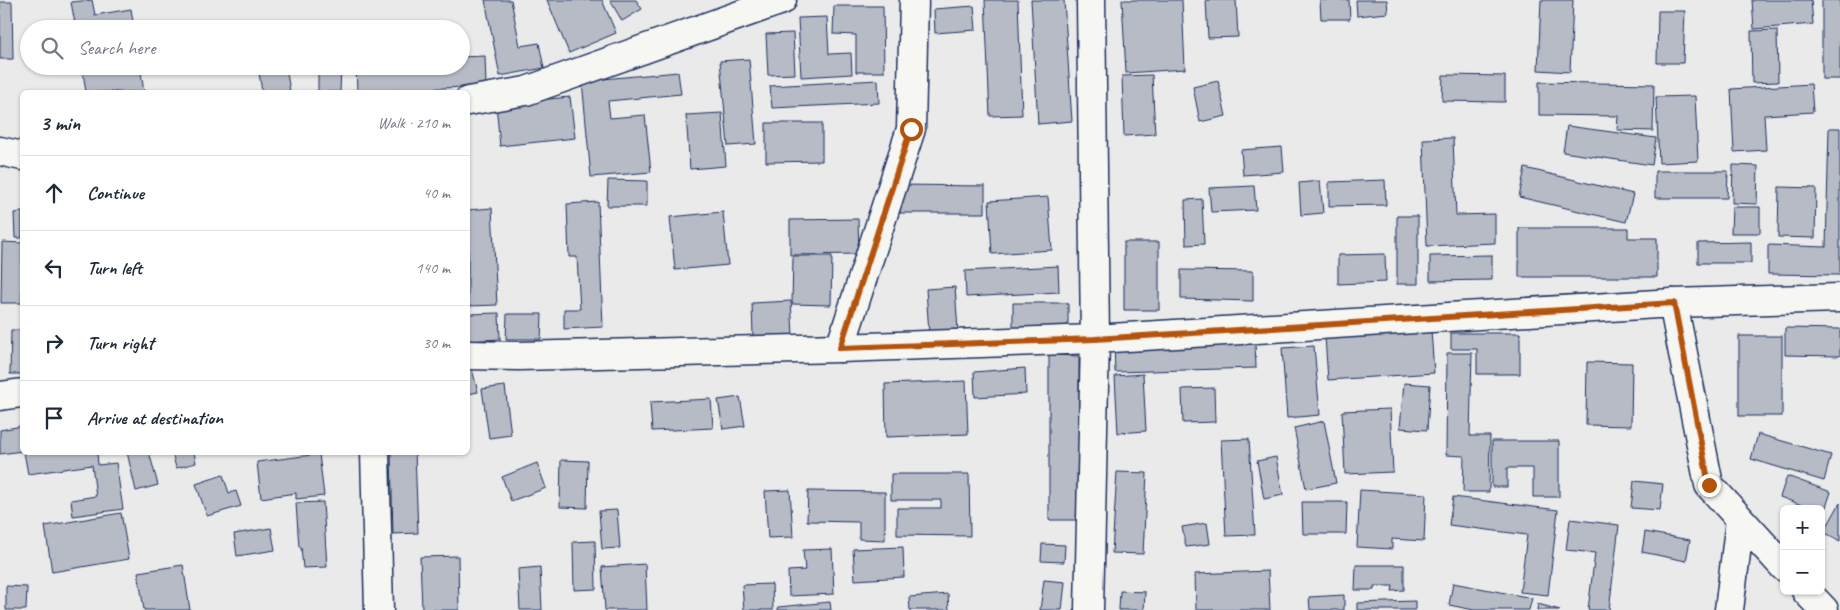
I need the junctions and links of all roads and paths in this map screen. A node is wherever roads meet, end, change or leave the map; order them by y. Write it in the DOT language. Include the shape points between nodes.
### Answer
graph roads {
  1 [pos="782,0"];
  2 [pos="914,0"];
  3 [pos="1091,0"];
  4 [pos="470,101"];
  5 [pos="0,151"];
  6 [pos="20,156"];
  7 [pos="1840,298"];
  8 [pos="1674,303"];
  9 [pos="1095,339"];
  10 [pos="840,348"];
  11 [pos="470,355"];
  12 [pos="20,393"];
  13 [pos="0,396"];
  14 [pos="375,455"];
  15 [pos="1740,520"];
  16 [pos="1780,563"];
  17 [pos="1810,595"];
  18 [pos="379,610"];
  19 [pos="1089,610"];
  20 [pos="1729,610"];
  21 [pos="1824,610"];
  1 -- 4 [label="street" via="526,92"];
  2 -- 10 [label="street" via="911,129"];
  3 -- 9 [label="street"];
  5 -- 6 [label="street"];
  7 -- 8 [label="street"];
  8 -- 9 [label="street"];
  8 -- 15 [label="street" via="1709,485"];
  9 -- 10 [label="street"];
  9 -- 19 [label="street"];
  10 -- 11 [label="street"];
  12 -- 13 [label="street"];
  14 -- 18 [label="street"];
  15 -- 16 [label="street"];
  15 -- 20 [label="street"];
  17 -- 21 [label="street"];
}
